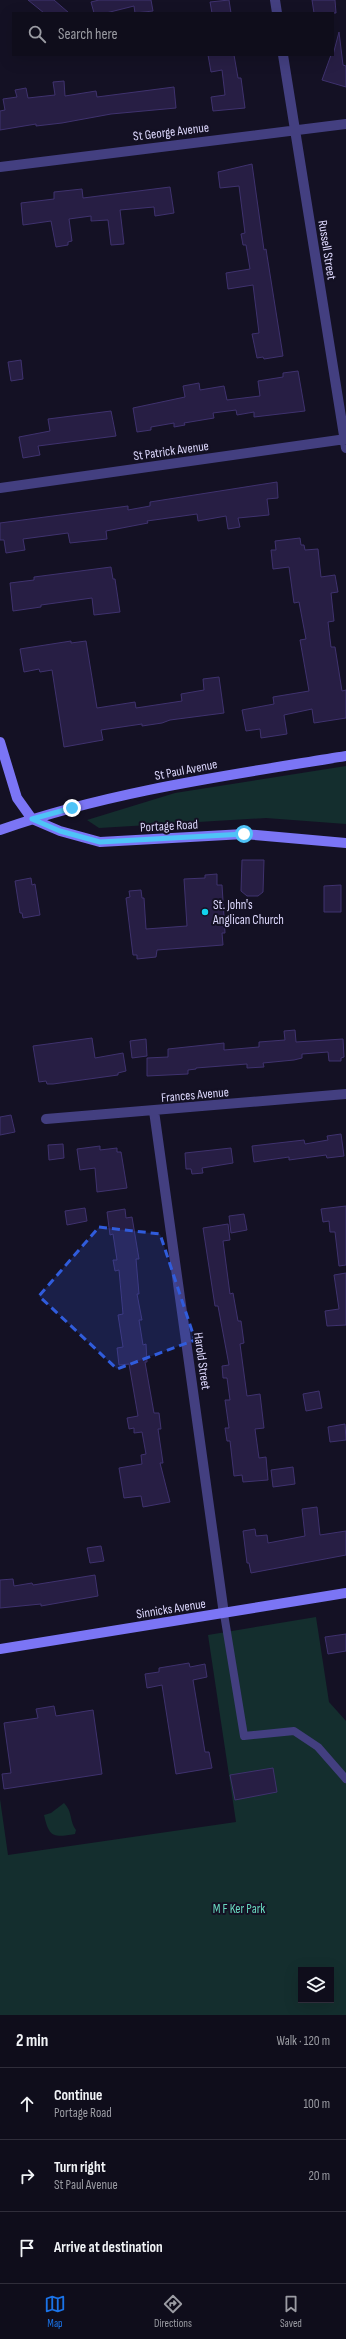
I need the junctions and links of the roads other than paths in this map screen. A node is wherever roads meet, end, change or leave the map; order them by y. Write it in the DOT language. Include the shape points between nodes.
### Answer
graph roads {
  1 [pos="275,0"];
  2 [pos="277,12"];
  3 [pos="284,56"];
  4 [pos="346,124"];
  5 [pos="295,130"];
  6 [pos="0,167"];
  7 [pos="346,442"];
  8 [pos="0,488"];
  9 [pos="0,742"];
  10 [pos="346,756"];
  11 [pos="2,758"];
  12 [pos="32,819"];
  13 [pos="0,830"];
  14 [pos="346,843"];
  15 [pos="346,1094"];
  16 [pos="154,1111"];
  17 [pos="46,1119"];
  18 [pos="346,1593"];
  19 [pos="224,1614"];
  20 [pos="0,1649"];
  21 [pos="346,1779"];
  1 -- 2 [label="street"];
  3 -- 5 [label="street, Russell Street"];
  4 -- 5 [label="street, St George Avenue"];
  5 -- 6 [label="street, St George Avenue"];
  5 -- 7 [label="street, Russell Street"];
  7 -- 8 [label="street, St Patrick Avenue"];
  9 -- 11 [label="street"];
  10 -- 12 [label="street, St Paul Avenue" via="130,794"];
  11 -- 12 [label="street" via="17,798"];
  12 -- 13 [label="street"];
  12 -- 14 [label="street, Portage Road" via="60,831 100,842 244,834"];
  15 -- 16 [label="street, Frances Avenue"];
  16 -- 17 [label="street, Frances Avenue"];
  16 -- 19 [label="street, Harold Street"];
  18 -- 19 [label="street, Sinnicks Avenue"];
  19 -- 20 [label="street, Sinnicks Avenue"];
  19 -- 21 [label="lane" via="244,1736 294,1731 318,1747"];
}
